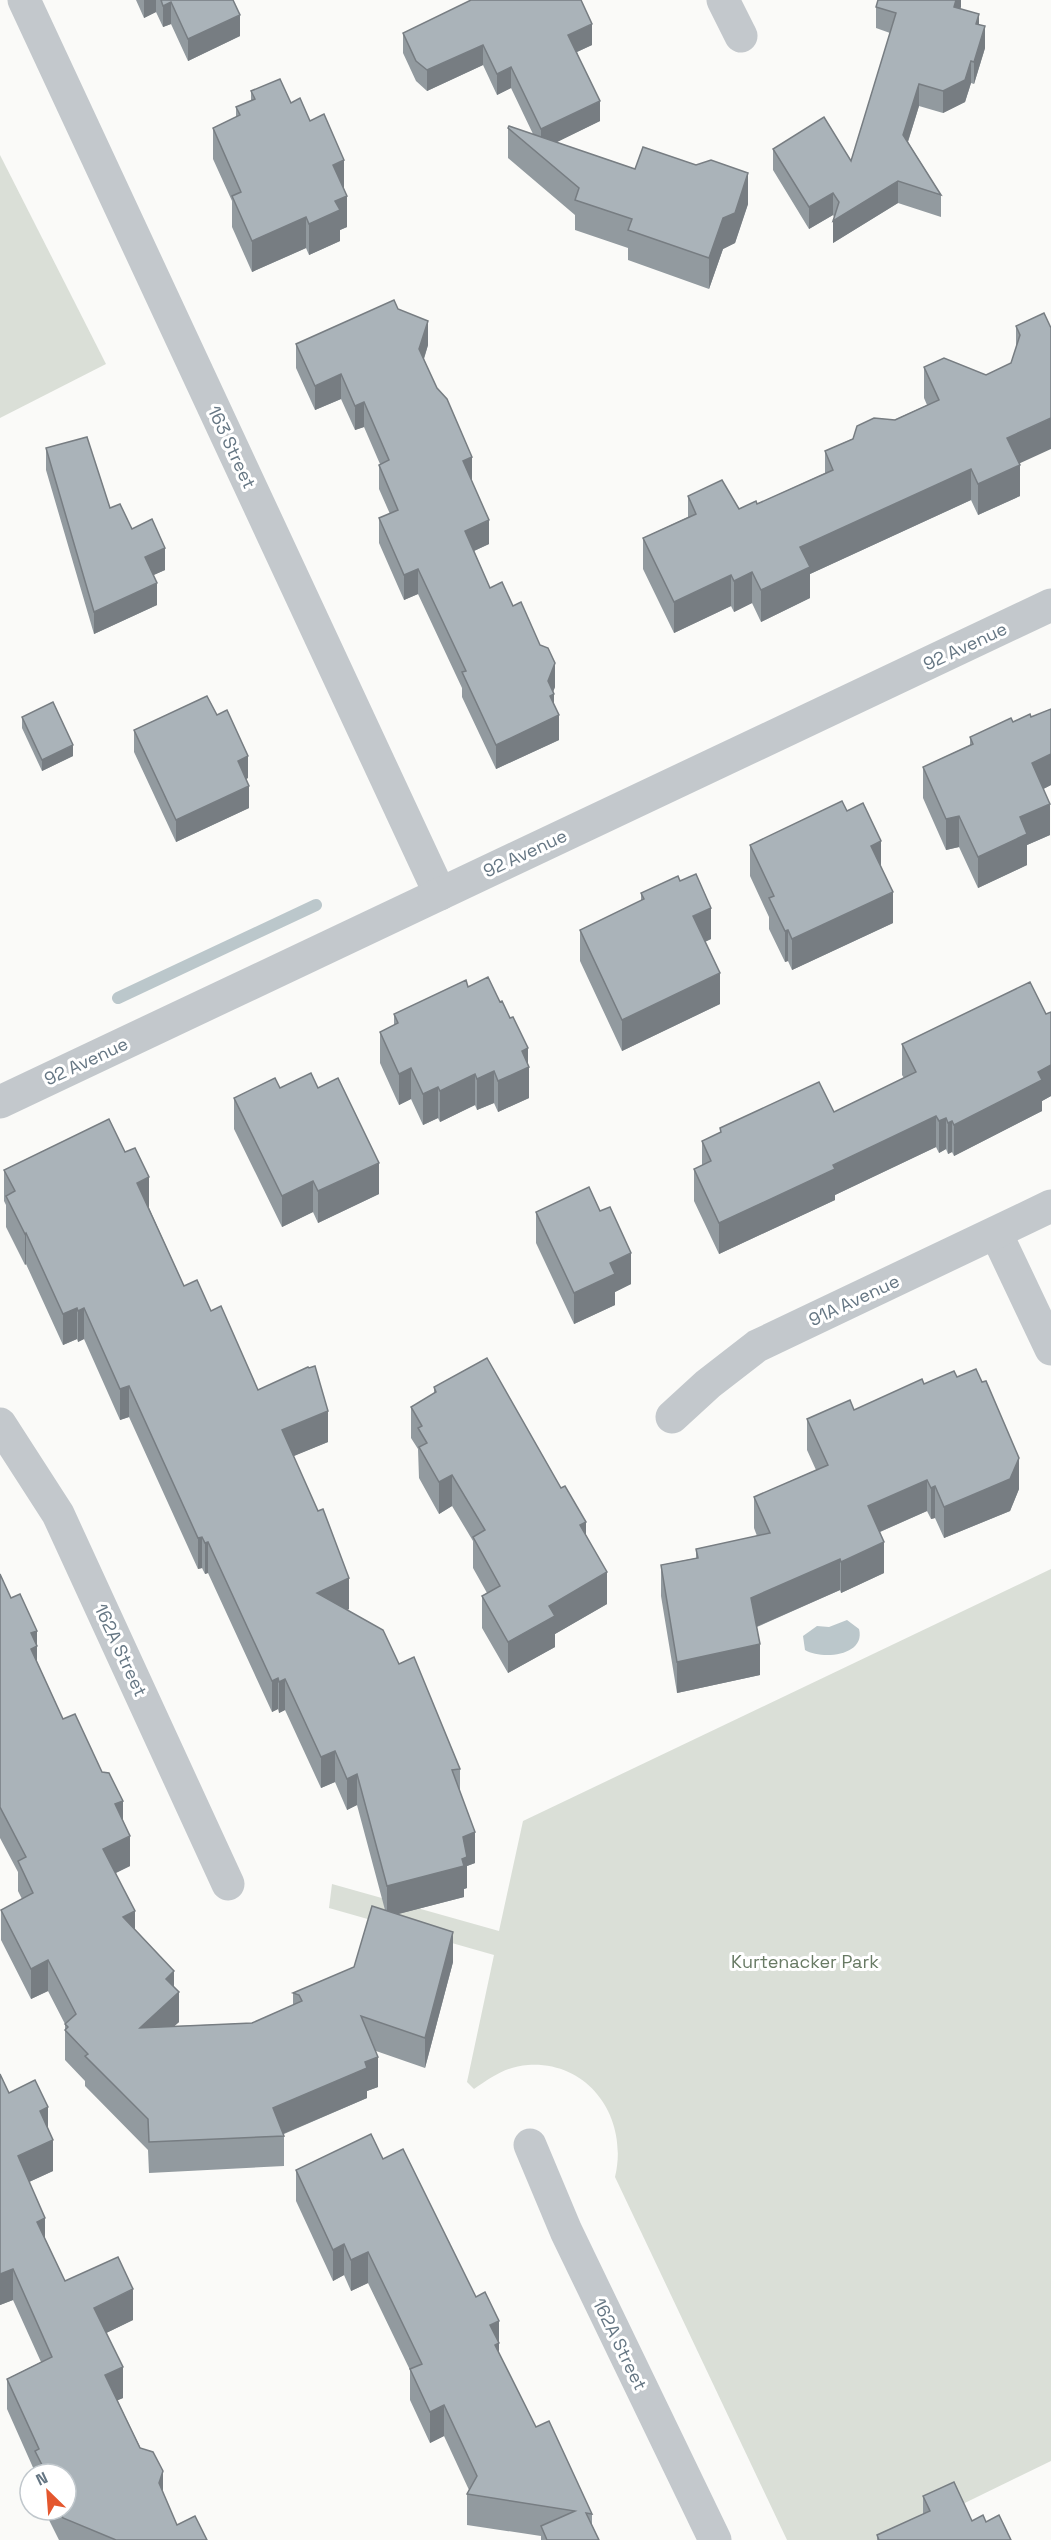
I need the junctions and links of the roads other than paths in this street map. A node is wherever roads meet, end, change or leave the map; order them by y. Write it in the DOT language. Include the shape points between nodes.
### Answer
graph roads {
  1 [pos="24,0"];
  2 [pos="723,0"];
  3 [pos="741,36"];
  4 [pos="1051,605"];
  5 [pos="441,894"];
  6 [pos="0,1102"];
  7 [pos="1051,1206"];
  8 [pos="996,1233"];
  9 [pos="1051,1348"];
  10 [pos="672,1417"];
  11 [pos="0,1424"];
  12 [pos="228,1884"];
  13 [pos="530,2145"];
  14 [pos="714,2540"];
  1 -- 5 [label="street, 163 Street"];
  2 -- 3 [label="street"];
  4 -- 5 [label="street, 92 Avenue"];
  5 -- 6 [label="street, 92 Avenue"];
  7 -- 8 [label="street, 91A Avenue"];
  8 -- 9 [label="street"];
  8 -- 10 [label="street, 91A Avenue" via="757,1346"];
  11 -- 12 [label="street, 162A Street" via="58,1514"];
  13 -- 14 [label="street, 162A Street" via="566,2231"];
}
